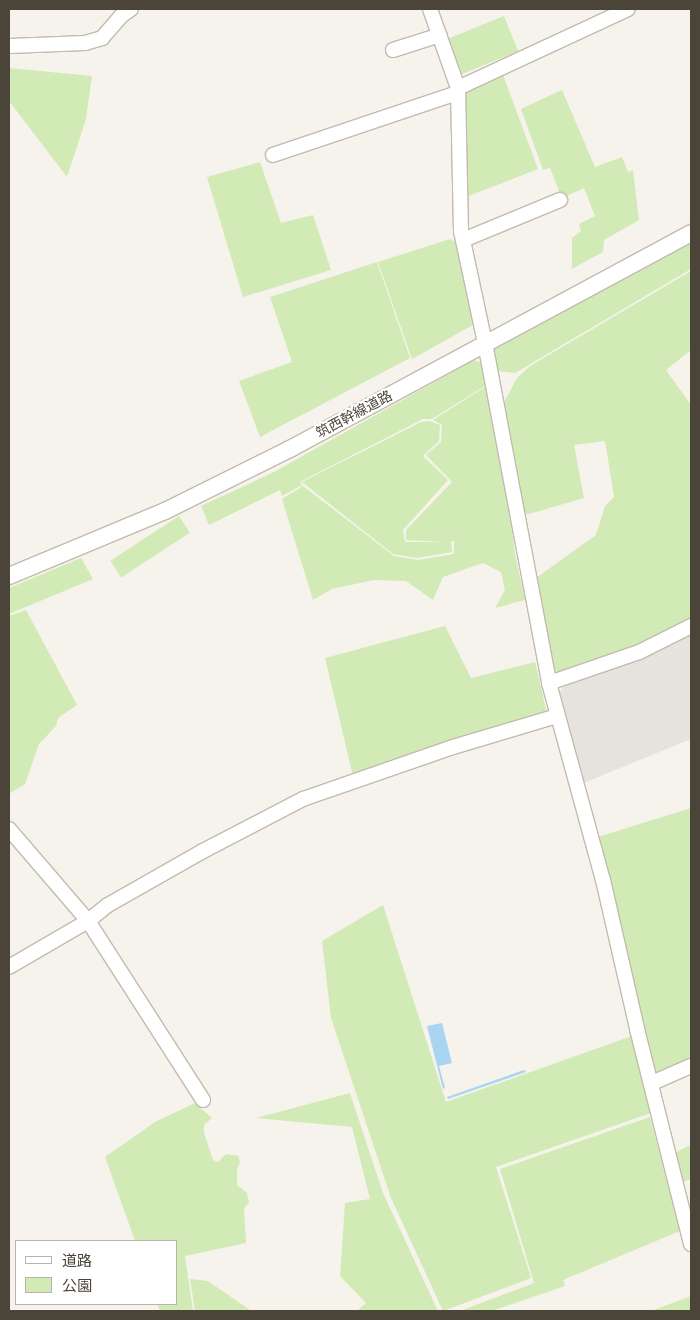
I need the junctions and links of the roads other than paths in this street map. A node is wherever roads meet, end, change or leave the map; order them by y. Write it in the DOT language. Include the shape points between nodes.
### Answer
graph roads {
  1 [pos="131,9"];
  2 [pos="430,9"];
  3 [pos="628,9"];
  4 [pos="440,35"];
  5 [pos="9,46"];
  6 [pos="393,50"];
  7 [pos="458,90"];
  8 [pos="273,155"];
  9 [pos="560,200"];
  10 [pos="691,233"];
  11 [pos="462,240"];
  12 [pos="485,343"];
  13 [pos="9,576"];
  14 [pos="691,626"];
  15 [pos="550,683"];
  16 [pos="557,716"];
  17 [pos="9,828"];
  18 [pos="88,921"];
  19 [pos="9,967"];
  20 [pos="691,1066"];
  21 [pos="652,1083"];
  22 [pos="203,1100"];
  23 [pos="691,1244"];
  1 -- 5 [label="street" via="102,38 85,44"];
  2 -- 4 [label="street"];
  3 -- 7 [label="street"];
  4 -- 6 [label="street"];
  4 -- 7 [label="street"];
  7 -- 8 [label="street"];
  7 -- 11 [label="street"];
  9 -- 11 [label="street"];
  10 -- 12 [label="street, 筑西幹線道路"];
  11 -- 12 [label="street"];
  12 -- 13 [label="street, 筑西幹線道路" via="290,449 164,511"];
  12 -- 15 [label="street"];
  14 -- 15 [label="street" via="639,652"];
  15 -- 16 [label="street"];
  16 -- 18 [label="street" via="303,799 108,905"];
  16 -- 21 [label="street" via="603,880"];
  17 -- 18 [label="street"];
  18 -- 19 [label="street"];
  18 -- 22 [label="street"];
  20 -- 21 [label="street"];
  21 -- 23 [label="street"];
}
